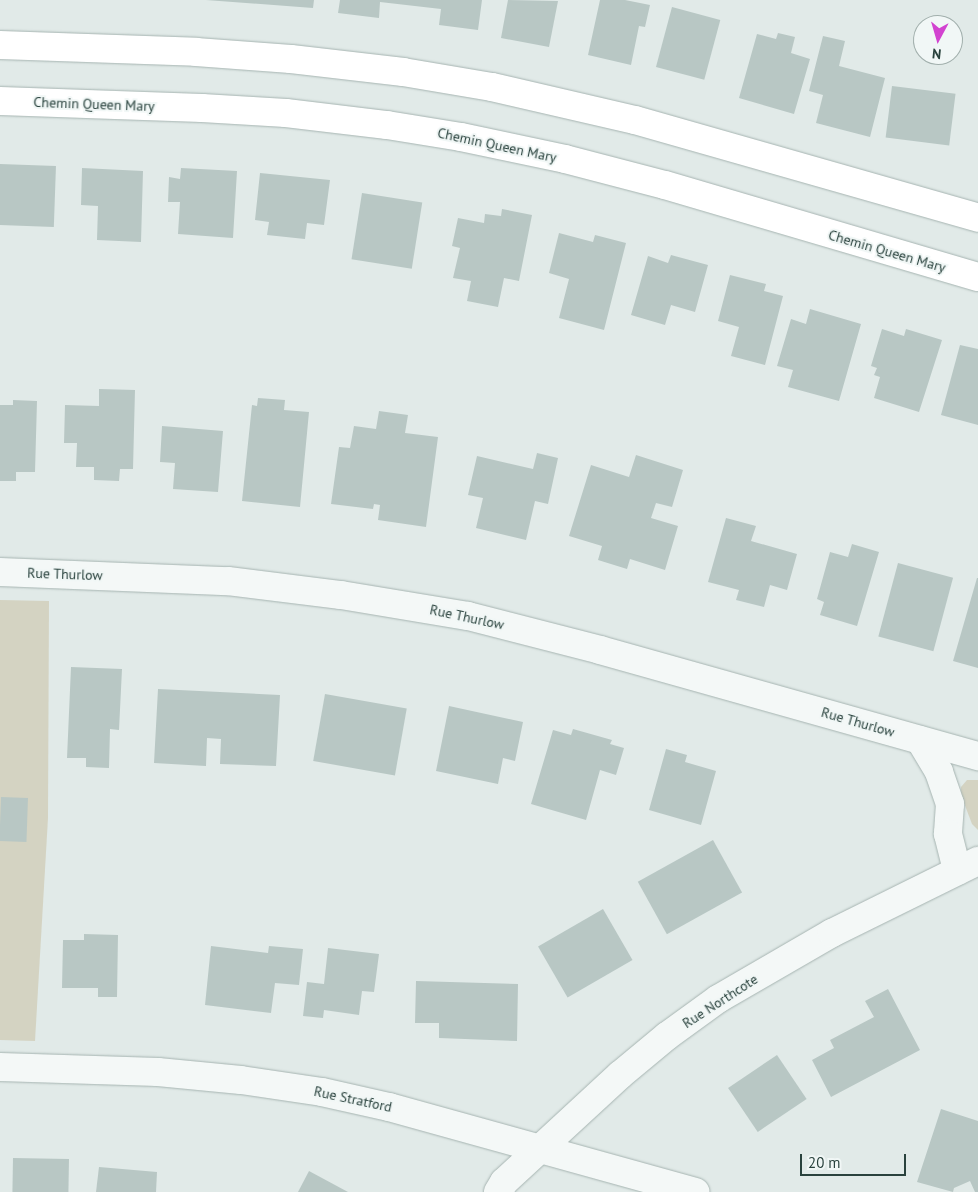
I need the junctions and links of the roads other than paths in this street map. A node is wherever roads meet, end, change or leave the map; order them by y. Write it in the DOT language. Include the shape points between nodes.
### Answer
graph roads {
  1 [pos="0,46"];
  2 [pos="0,101"];
  3 [pos="978,218"];
  4 [pos="978,277"];
  5 [pos="0,572"];
  6 [pos="920,740"];
  7 [pos="978,756"];
  8 [pos="967,866"];
  9 [pos="0,1067"];
  10 [pos="540,1150"];
  11 [pos="498,1192"];
  12 [pos="695,1192"];
  1 -- 3 [label="street" via="187,51 291,58 475,84 645,123"];
  2 -- 4 [label="street, Chemin Queen Mary" via="286,113 461,137 665,186"];
  5 -- 6 [label="street, Rue Thurlow" via="228,582 341,595 458,614 539,633"];
  6 -- 7 [label="street, Rue Thurlow"];
  6 -- 8 [label="street" via="939,772 950,804 948,834"];
  8 -- 10 [label="street, Rue Northcote" via="832,933 718,999 620,1075"];
  9 -- 10 [label="street, Rue Stratford" via="158,1072 322,1092 389,1107"];
  10 -- 11 [label="street, Rue Northcote" via="504,1182"];
  10 -- 12 [label="street, Rue Stratford"];
}
